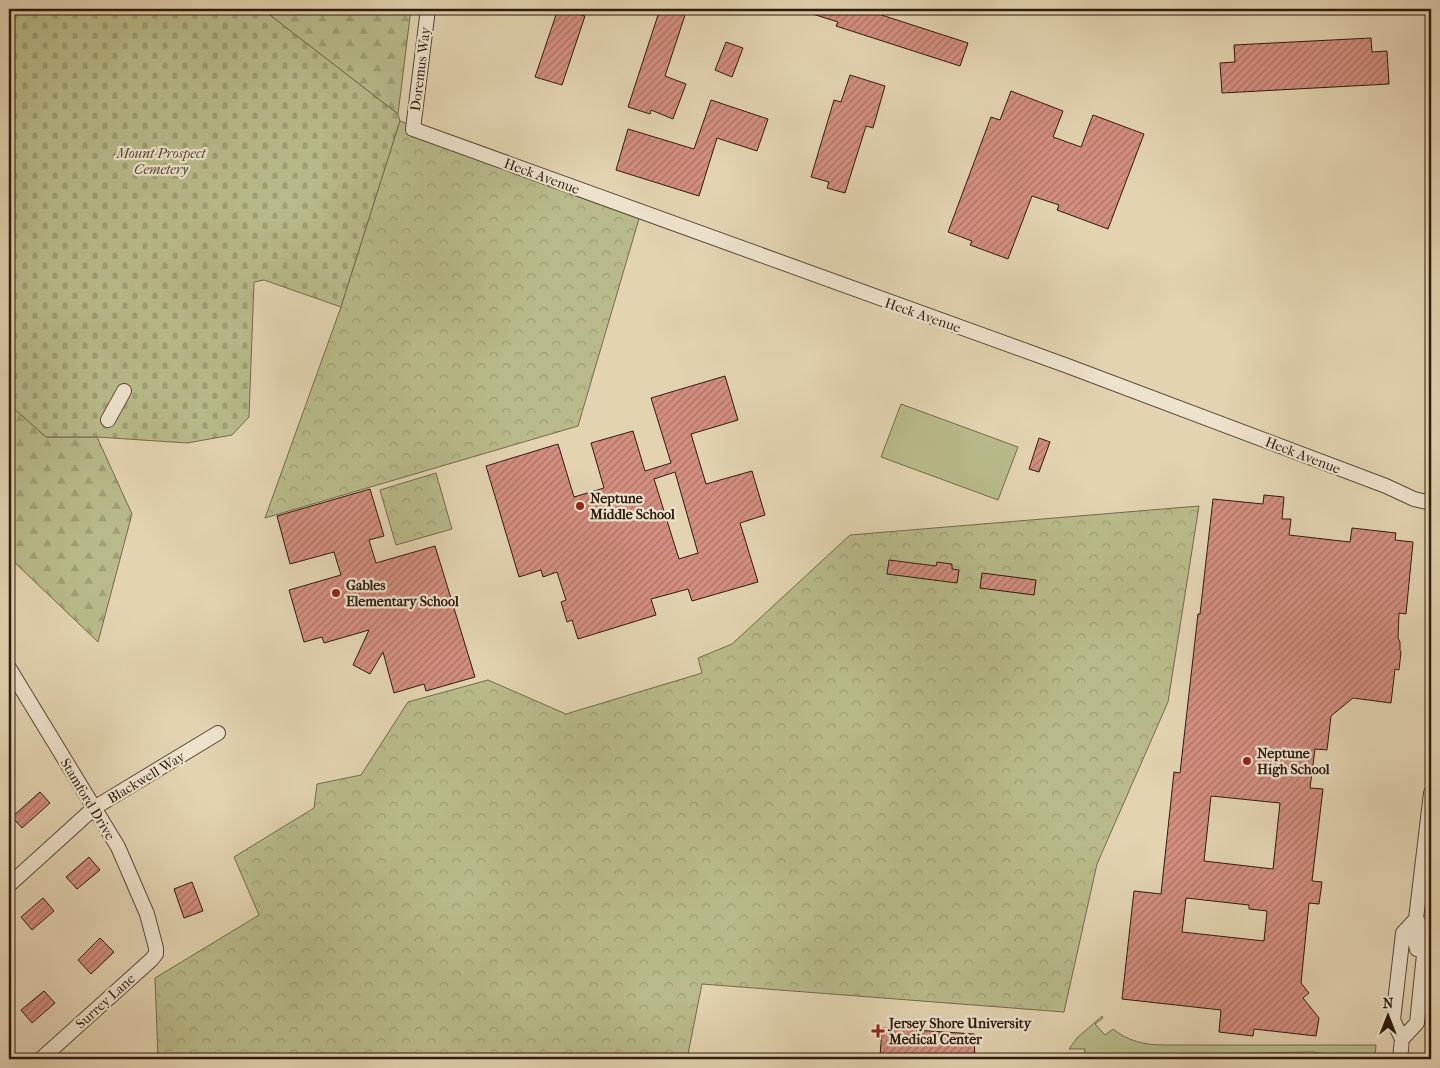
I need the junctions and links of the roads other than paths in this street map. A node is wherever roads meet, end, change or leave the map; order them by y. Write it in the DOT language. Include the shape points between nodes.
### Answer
graph roads {
  1 [pos="428,9"];
  2 [pos="413,129"];
  3 [pos="124,391"];
  4 [pos="108,420"];
  5 [pos="1431,503"];
  6 [pos="11,676"];
  7 [pos="218,733"];
  8 [pos="1431,793"];
  9 [pos="94,808"];
  10 [pos="9,885"];
  11 [pos="1416,919"];
  12 [pos="153,937"];
  13 [pos="1428,952"];
  14 [pos="1402,1039"];
  15 [pos="41,1059"];
  16 [pos="1400,1059"];
  1 -- 2 [label="street, Doremus Way"];
  2 -- 5 [label="street, Heck Avenue" via="1065,365 1386,486 1414,500"];
  3 -- 4 [label="street"];
  6 -- 9 [label="street, Stamford Drive"];
  7 -- 9 [label="street, Blackwell Way"];
  8 -- 11 [label="street"];
  9 -- 10 [label="street, Blackwell Way"];
  9 -- 12 [label="street, Stamford Drive" via="118,847 139,892"];
  11 -- 13 [label="street" via="1418,949"];
  11 -- 14 [label="street" via="1403,933 1393,1020"];
  12 -- 15 [label="street, Surrey Lane" via="156,954 151,960"];
  13 -- 14 [label="street" via="1417,1022"];
  14 -- 16 [label="street"];
}
